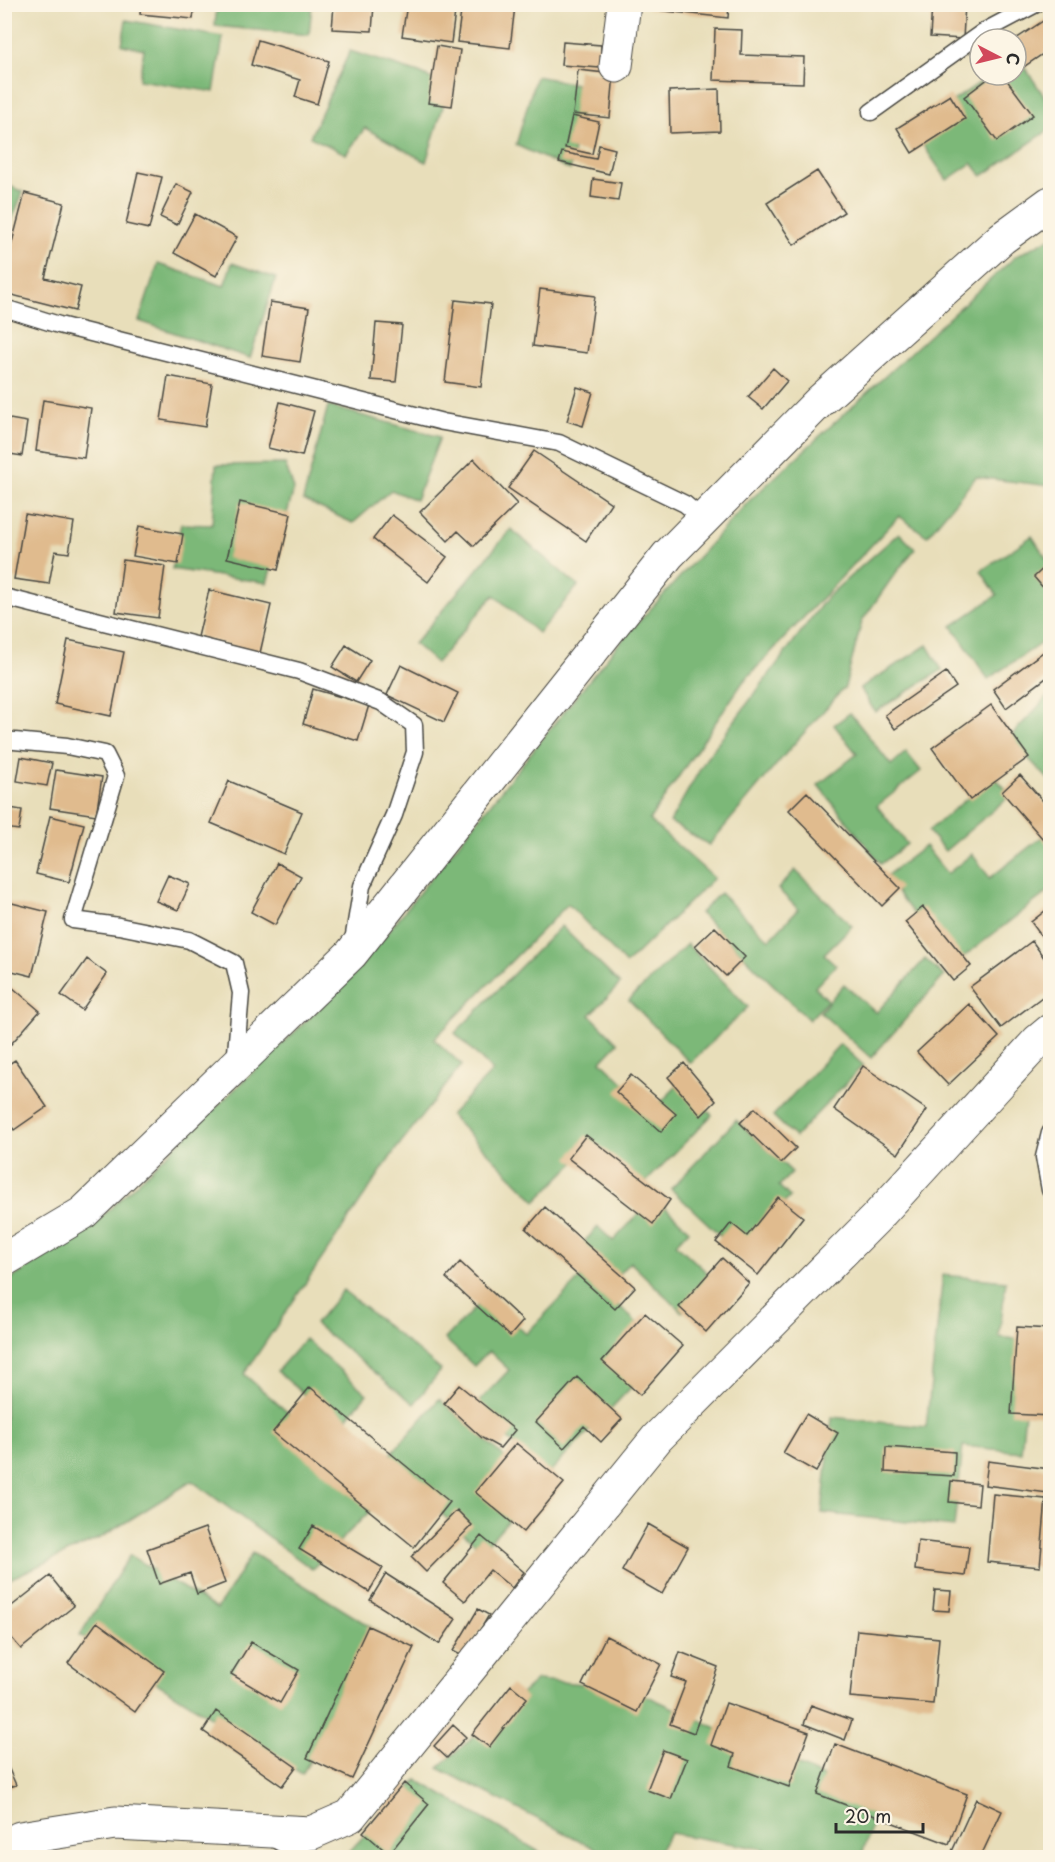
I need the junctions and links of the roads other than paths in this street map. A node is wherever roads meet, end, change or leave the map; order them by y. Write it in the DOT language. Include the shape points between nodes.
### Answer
graph roads {
  1 [pos="624,4"];
  2 [pos="1036,4"];
  3 [pos="616,66"];
  4 [pos="871,112"];
  5 [pos="1050,203"];
  6 [pos="4,308"];
  7 [pos="704,519"];
  8 [pos="4,597"];
  9 [pos="4,740"];
  10 [pos="351,954"];
  11 [pos="1050,1031"];
  12 [pos="235,1066"];
  13 [pos="1050,1133"];
  14 [pos="1050,1190"];
  15 [pos="4,1260"];
  16 [pos="258,1831"];
  17 [pos="4,1847"];
  18 [pos="309,1857"];
  1 -- 3 [label="street"];
  2 -- 4 [label="lane" via="983,32"];
  5 -- 7 [label="street" via="1002,238 820,401"];
  6 -- 7 [label="lane" via="443,422 559,443 685,504"];
  7 -- 10 [label="street" via="668,555"];
  8 -- 10 [label="lane" via="299,671 381,702 414,725 415,752 394,815 362,886"];
  9 -- 12 [label="lane" via="105,754 116,776 74,920 189,940 234,963 241,993"];
  10 -- 12 [label="street"];
  11 -- 16 [label="street" via="876,1218 657,1438 350,1816 311,1833"];
  12 -- 15 [label="street" via="83,1213"];
  13 -- 14 [label="lane" via="1044,1157"];
  16 -- 17 [label="street" via="115,1823 20,1838"];
  16 -- 18 [label="lane"];
}
